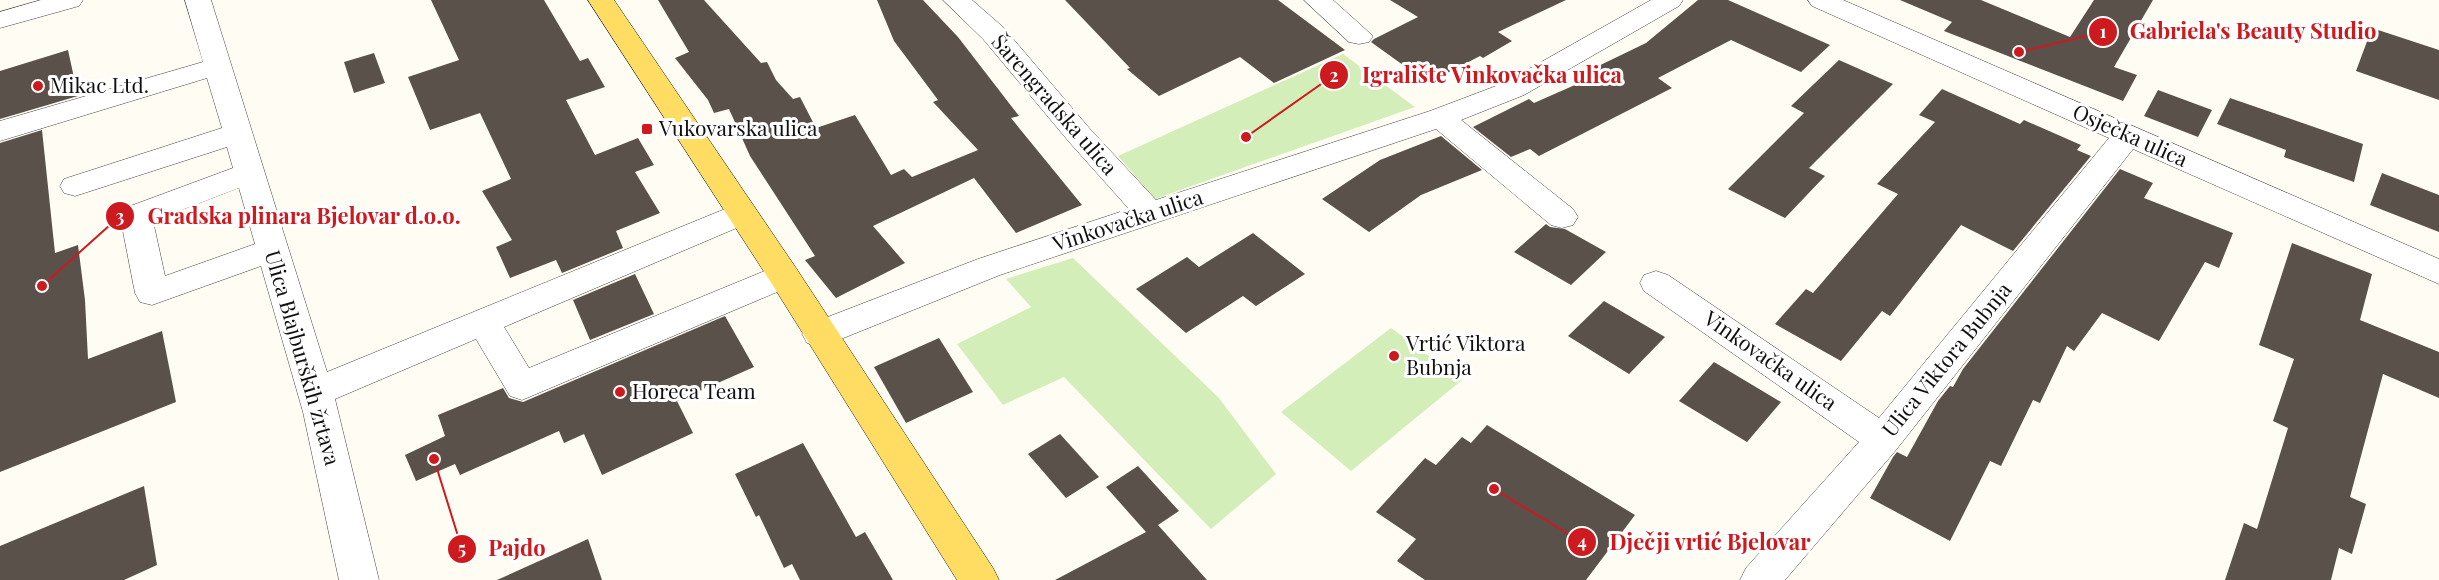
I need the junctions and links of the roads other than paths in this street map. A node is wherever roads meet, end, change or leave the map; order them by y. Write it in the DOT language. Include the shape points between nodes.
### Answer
graph roads {
  1 [pos="70,0"];
  2 [pos="198,0"];
  3 [pos="601,0"];
  4 [pos="956,0"];
  5 [pos="1317,0"];
  6 [pos="1670,0"];
  7 [pos="1821,0"];
  8 [pos="0,20"];
  9 [pos="1359,36"];
  10 [pos="218,66"];
  11 [pos="1440,118"];
  12 [pos="0,131"];
  13 [pos="238,133"];
  14 [pos="2128,135"];
  15 [pos="249,173"];
  16 [pos="75,186"];
  17 [pos="742,213"];
  18 [pos="1149,213"];
  19 [pos="1562,217"];
  20 [pos="272,250"];
  21 [pos="2439,272"];
  22 [pos="784,276"];
  23 [pos="1656,283"];
  24 [pos="484,323"];
  25 [pos="819,334"];
  26 [pos="315,392"];
  27 [pos="1883,440"];
  28 [pos="359,580"];
  29 [pos="979,580"];
  30 [pos="1760,580"];
  1 -- 8 [label="street"];
  2 -- 10 [label="street, Ulica Blajburških žrtava"];
  3 -- 17 [label="main road"];
  4 -- 18 [label="street, Šarengradska ulica" via="993,33"];
  5 -- 9 [label="street"];
  6 -- 11 [label="street, Vinkovačka ulica" via="1514,89"];
  7 -- 14 [label="street, Osječka ulica"];
  10 -- 12 [label="street"];
  10 -- 13 [label="street, Ulica Blajburških žrtava"];
  11 -- 18 [label="street, Vinkovačka ulica"];
  11 -- 19 [label="street"];
  13 -- 15 [label="street, Ulica Blajburških žrtava"];
  13 -- 16 [label="street"];
  14 -- 21 [label="street, Osječka ulica"];
  14 -- 27 [label="street, Ulica Viktora Bubnja"];
  15 -- 20 [label="street, Ulica Blajburških žrtava"];
  15 -- 20 [label="street" via="136,216 152,293"];
  17 -- 22 [label="main road"];
  17 -- 24 [label="street"];
  18 -- 25 [label="street, Vinkovačka ulica" via="989,267"];
  20 -- 26 [label="street, Ulica Blajburških žrtava"];
  22 -- 24 [label="street" via="522,386"];
  22 -- 25 [label="main road"];
  23 -- 27 [label="street, Vinkovačka ulica"];
  24 -- 26 [label="street"];
  25 -- 29 [label="main road"];
  26 -- 28 [label="street, Ulica Blajburških žrtava"];
  27 -- 30 [label="street, Ulica Viktora Bubnja"];
}
